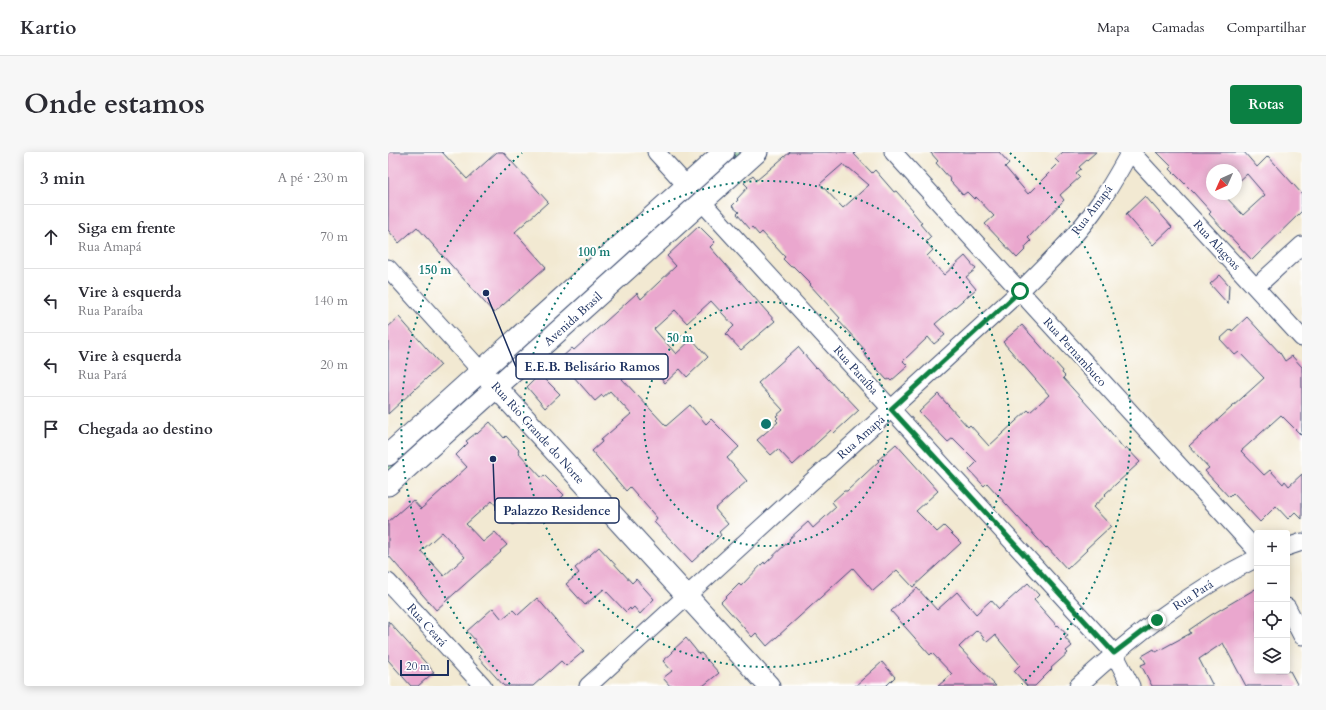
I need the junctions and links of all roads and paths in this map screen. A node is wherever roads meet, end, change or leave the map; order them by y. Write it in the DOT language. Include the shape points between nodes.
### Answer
graph roads {
  1 [pos="656,152"];
  2 [pos="724,152"];
  3 [pos="757,152"];
  4 [pos="893,152"];
  5 [pos="1130,152"];
  6 [pos="687,186"];
  7 [pos="702,202"];
  8 [pos="1302,245"];
  9 [pos="388,268"];
  10 [pos="1256,287"];
  11 [pos="1020,291"];
  12 [pos="1302,338"];
  13 [pos="482,371"];
  14 [pos="496,387"];
  15 [pos="891,409"];
  16 [pos="388,455"];
  17 [pos="388,485"];
  18 [pos="1302,542"];
  19 [pos="1290,546"];
  20 [pos="1254,548"];
  21 [pos="1254,560"];
  22 [pos="388,582"];
  23 [pos="687,596"];
  24 [pos="1290,613"];
  25 [pos="1302,636"];
  26 [pos="1114,653"];
  27 [pos="483,686"];
  28 [pos="588,686"];
  29 [pos="769,686"];
  30 [pos="1078,686"];
  31 [pos="1131,686"];
  1 -- 6 [label="street"];
  2 -- 6 [label="main road, Avenida Brasil"];
  3 -- 7 [label="main road, Avenida Brasil"];
  4 -- 11 [label="street, Rua Pernambuco"];
  5 -- 10 [label="street, Rua Alagoas"];
  5 -- 11 [label="street, Rua Amapá" via="1093,211 1052,259"];
  6 -- 13 [label="main road, Avenida Brasil"];
  7 -- 14 [label="main road, Avenida Brasil"];
  7 -- 15 [label="street, Rua Paraíba"];
  8 -- 10 [label="street"];
  9 -- 13 [label="street, Rua Rio Grande do Norte"];
  10 -- 12 [label="street, Rua Alagoas"];
  11 -- 15 [label="street, Rua Amapá"];
  11 -- 20 [label="street, Rua Pernambuco"];
  13 -- 14 [label="main road, Rua Rio Grande do Norte"];
  13 -- 16 [label="main road, Avenida Brasil"];
  14 -- 17 [label="main road, Avenida Brasil"];
  14 -- 23 [label="main road, Rua Rio Grande do Norte"];
  15 -- 23 [label="street, Rua Amapá"];
  15 -- 26 [label="street, Rua Paraíba"];
  18 -- 19 [label="street"];
  21 -- 26 [label="street, Rua Pará" via="1194,593"];
  22 -- 27 [label="street, Rua Ceará"];
  23 -- 28 [label="street, Rua Amapá"];
  23 -- 29 [label="main road, Rua Rio Grande do Norte"];
  24 -- 25 [label="street"];
  26 -- 30 [label="street, Rua Pará"];
  26 -- 31 [label="street, Rua Paraíba"];
}
